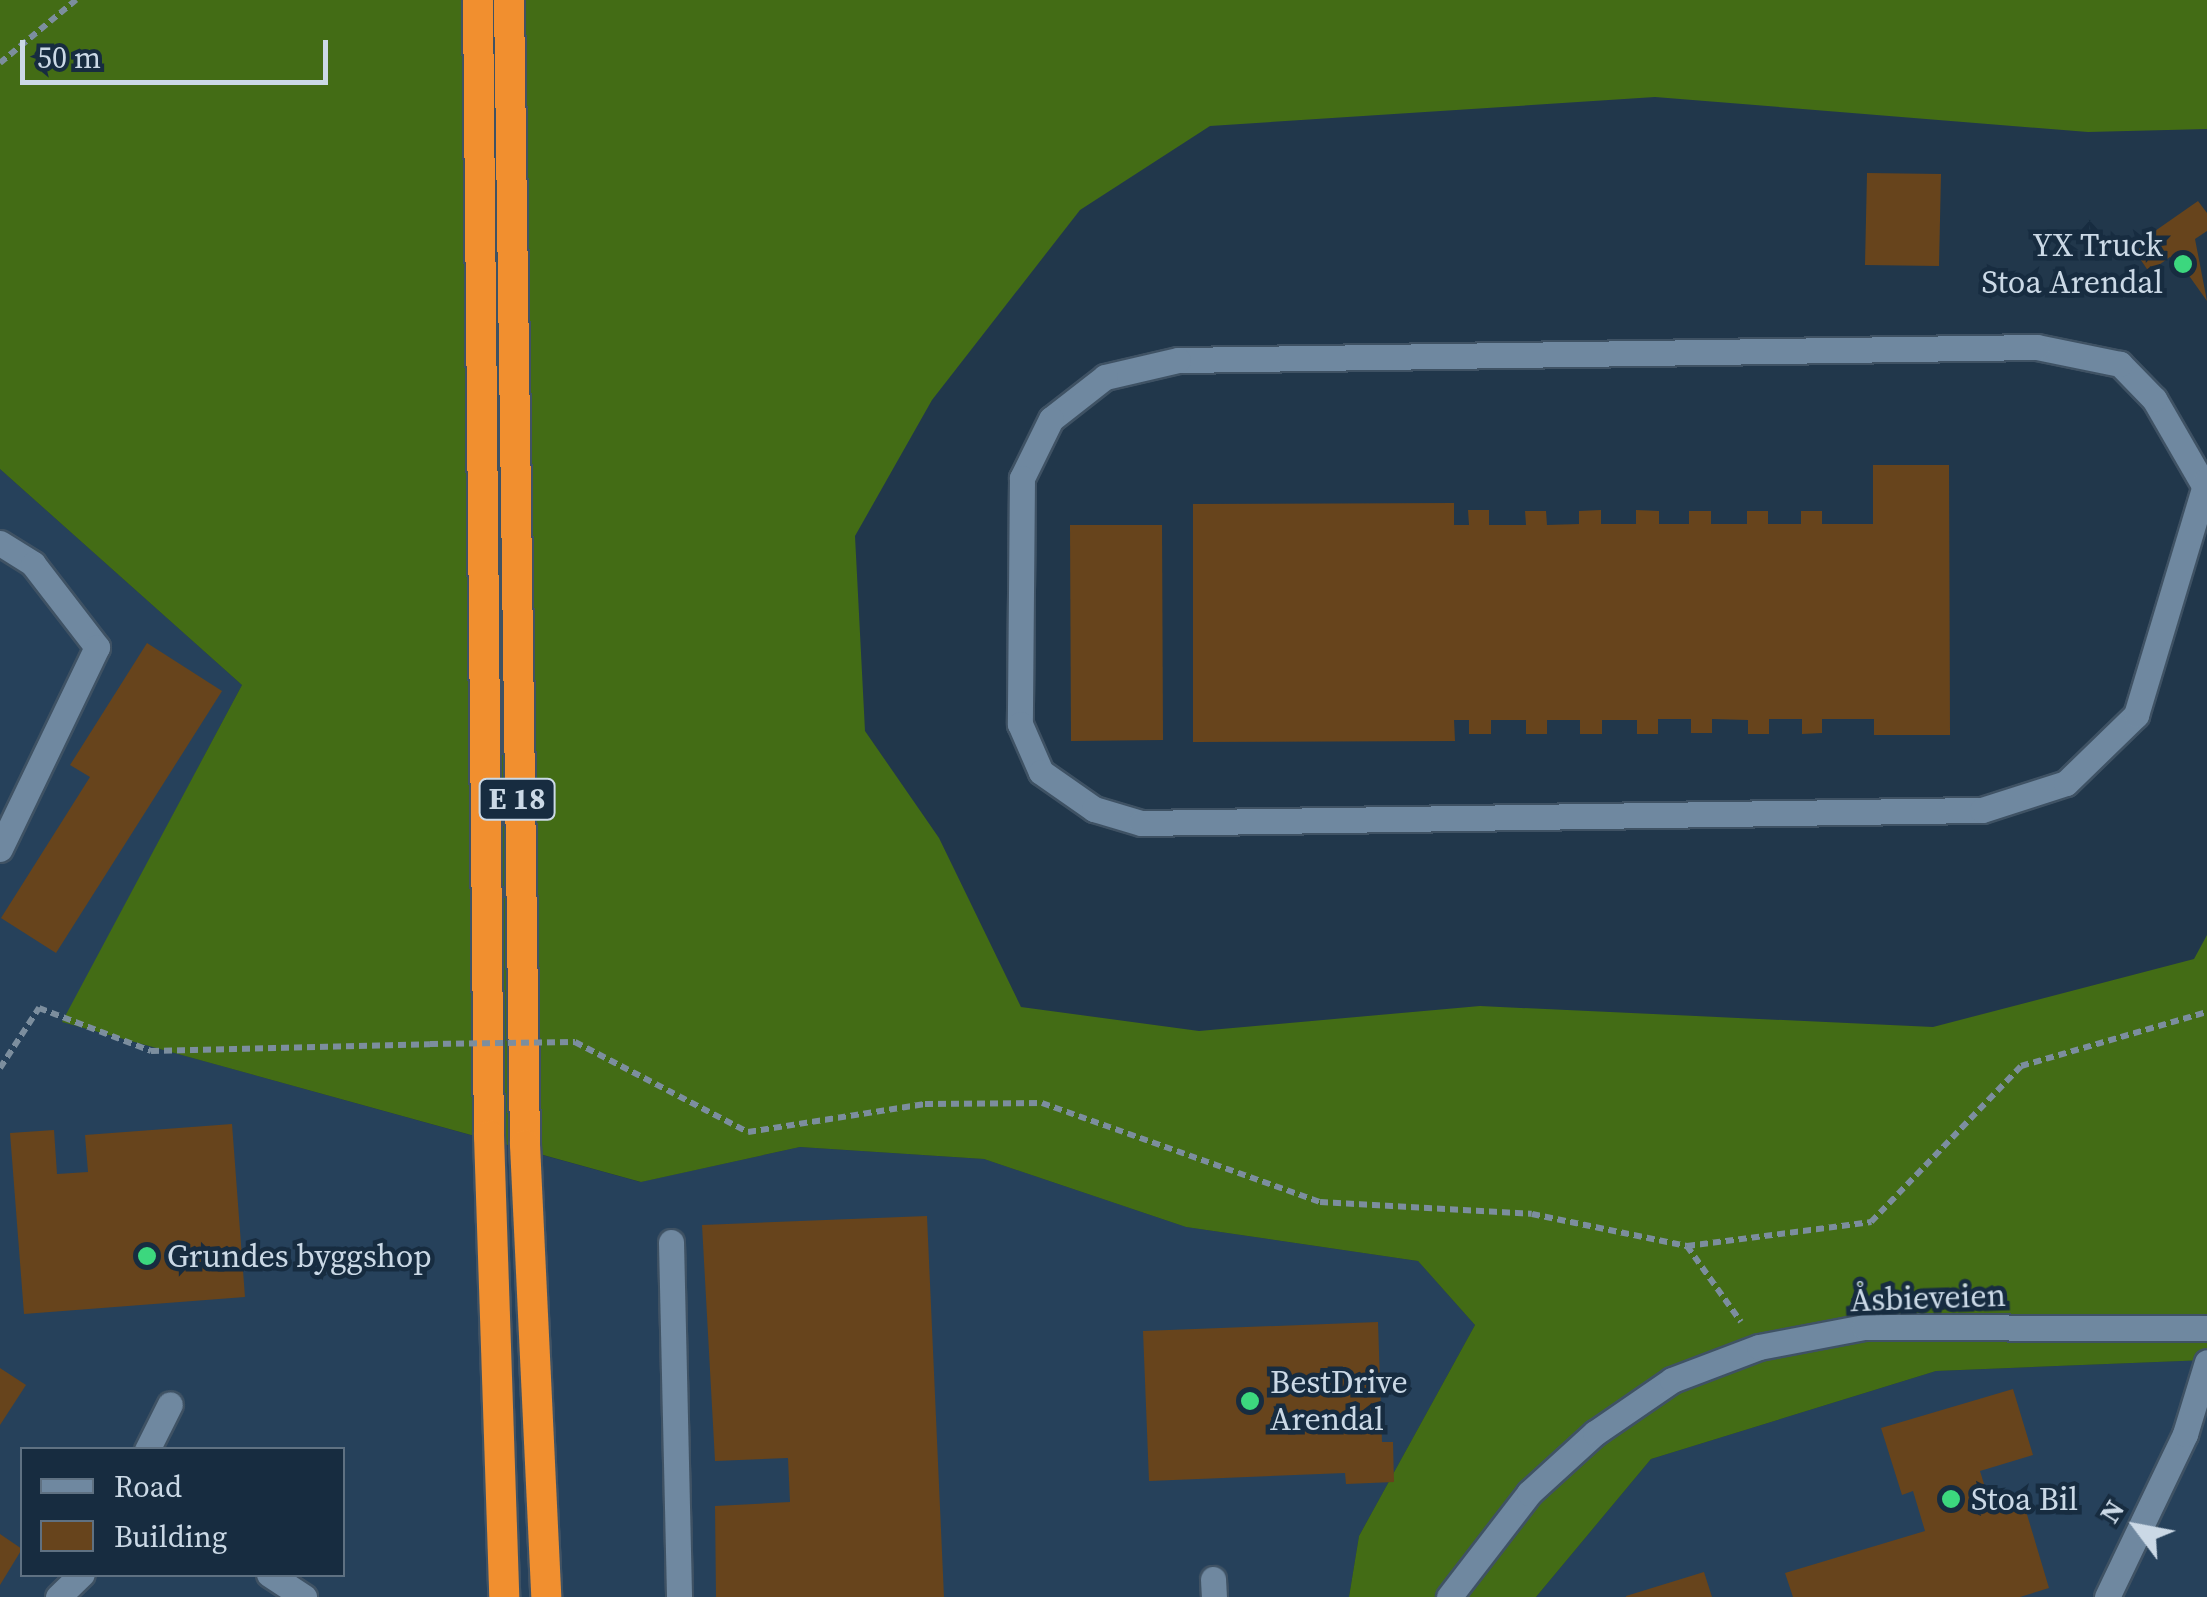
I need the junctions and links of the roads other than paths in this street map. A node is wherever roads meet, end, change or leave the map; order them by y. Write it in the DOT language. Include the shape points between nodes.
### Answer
graph roads {
  1 [pos="478,0"];
  2 [pos="509,0"];
  3 [pos="2205,480"];
  4 [pos="0,543"];
  5 [pos="0,850"];
  6 [pos="671,1242"];
  7 [pos="2207,1328"];
  8 [pos="2207,1362"];
  9 [pos="170,1404"];
  10 [pos="148,1447"];
  11 [pos="79,1577"];
  12 [pos="274,1577"];
  13 [pos="58,1597"];
  14 [pos="304,1597"];
  15 [pos="504,1597"];
  16 [pos="546,1597"];
  17 [pos="679,1597"];
  18 [pos="1449,1597"];
  19 [pos="2107,1597"];
  1 -- 15 [label="highway, E 18" via="489,1136"];
  2 -- 16 [label="highway, E 18" via="523,1066"];
  3 -- 3 [label="street" via="2136,715 2066,783 1982,810 1141,823 1094,809 1042,772 1020,724 1022,478 1051,419 1104,377 1178,360 2038,347 2120,364 2154,399"];
  4 -- 5 [label="street" via="34,564 97,647"];
  6 -- 17 [label="street"];
  7 -- 18 [label="street, Åsbieveien" via="1864,1327 1759,1347 1672,1380 1595,1433 1529,1493"];
  8 -- 19 [label="street" via="2186,1434"];
  9 -- 10 [label="street"];
  11 -- 13 [label="street"];
  12 -- 14 [label="street"];
}
